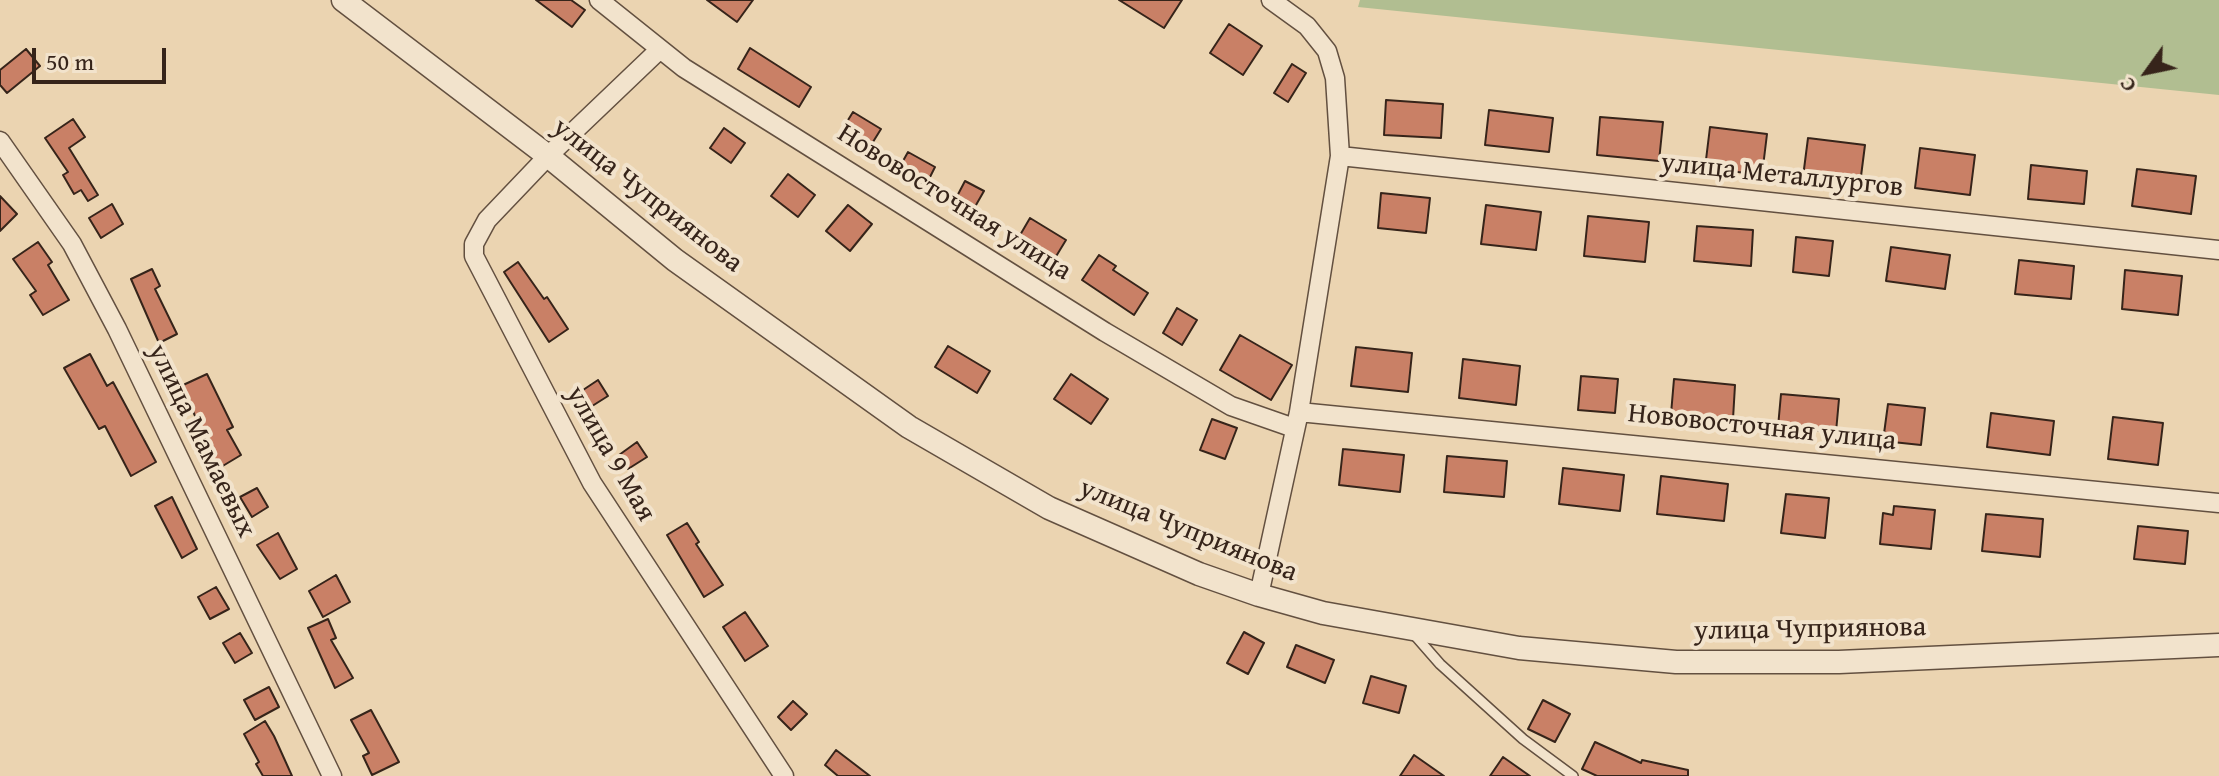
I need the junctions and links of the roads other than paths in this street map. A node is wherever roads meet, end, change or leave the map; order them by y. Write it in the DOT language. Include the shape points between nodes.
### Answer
graph roads {
  1 [pos="343,0"];
  2 [pos="599,0"];
  3 [pos="1271,0"];
  4 [pos="658,51"];
  5 [pos="0,141"];
  6 [pos="548,156"];
  7 [pos="1340,156"];
  8 [pos="2219,250"];
  9 [pos="1297,420"];
  10 [pos="2219,503"];
  11 [pos="1259,595"];
  12 [pos="1409,630"];
  13 [pos="2219,645"];
  14 [pos="332,776"];
  15 [pos="784,776"];
  16 [pos="1573,776"];
  1 -- 6 [label="street, улица Чуприянова"];
  2 -- 4 [label="street, Нововосточная улица"];
  3 -- 7 [label="street" via="1307,26 1327,51 1335,78"];
  4 -- 6 [label="street, улица 9 Мая"];
  4 -- 9 [label="street, Нововосточная улица" via="1190,383 1231,406"];
  5 -- 14 [label="street, улица Мамаевых" via="72,244"];
  6 -- 11 [label="street, улица Чуприянова" via="675,260 909,427 1049,508"];
  6 -- 15 [label="street, улица 9 Мая" via="479,231 474,256 592,483"];
  7 -- 8 [label="street, улица Металлургов"];
  7 -- 9 [label="street"];
  9 -- 10 [label="street, Нововосточная улица"];
  9 -- 11 [label="street"];
  11 -- 12 [label="street, улица Чуприянова"];
  12 -- 13 [label="street, улица Чуприянова" via="1519,648 1676,662 1839,662"];
  12 -- 16 [label="lane" via="1523,739"];
}
